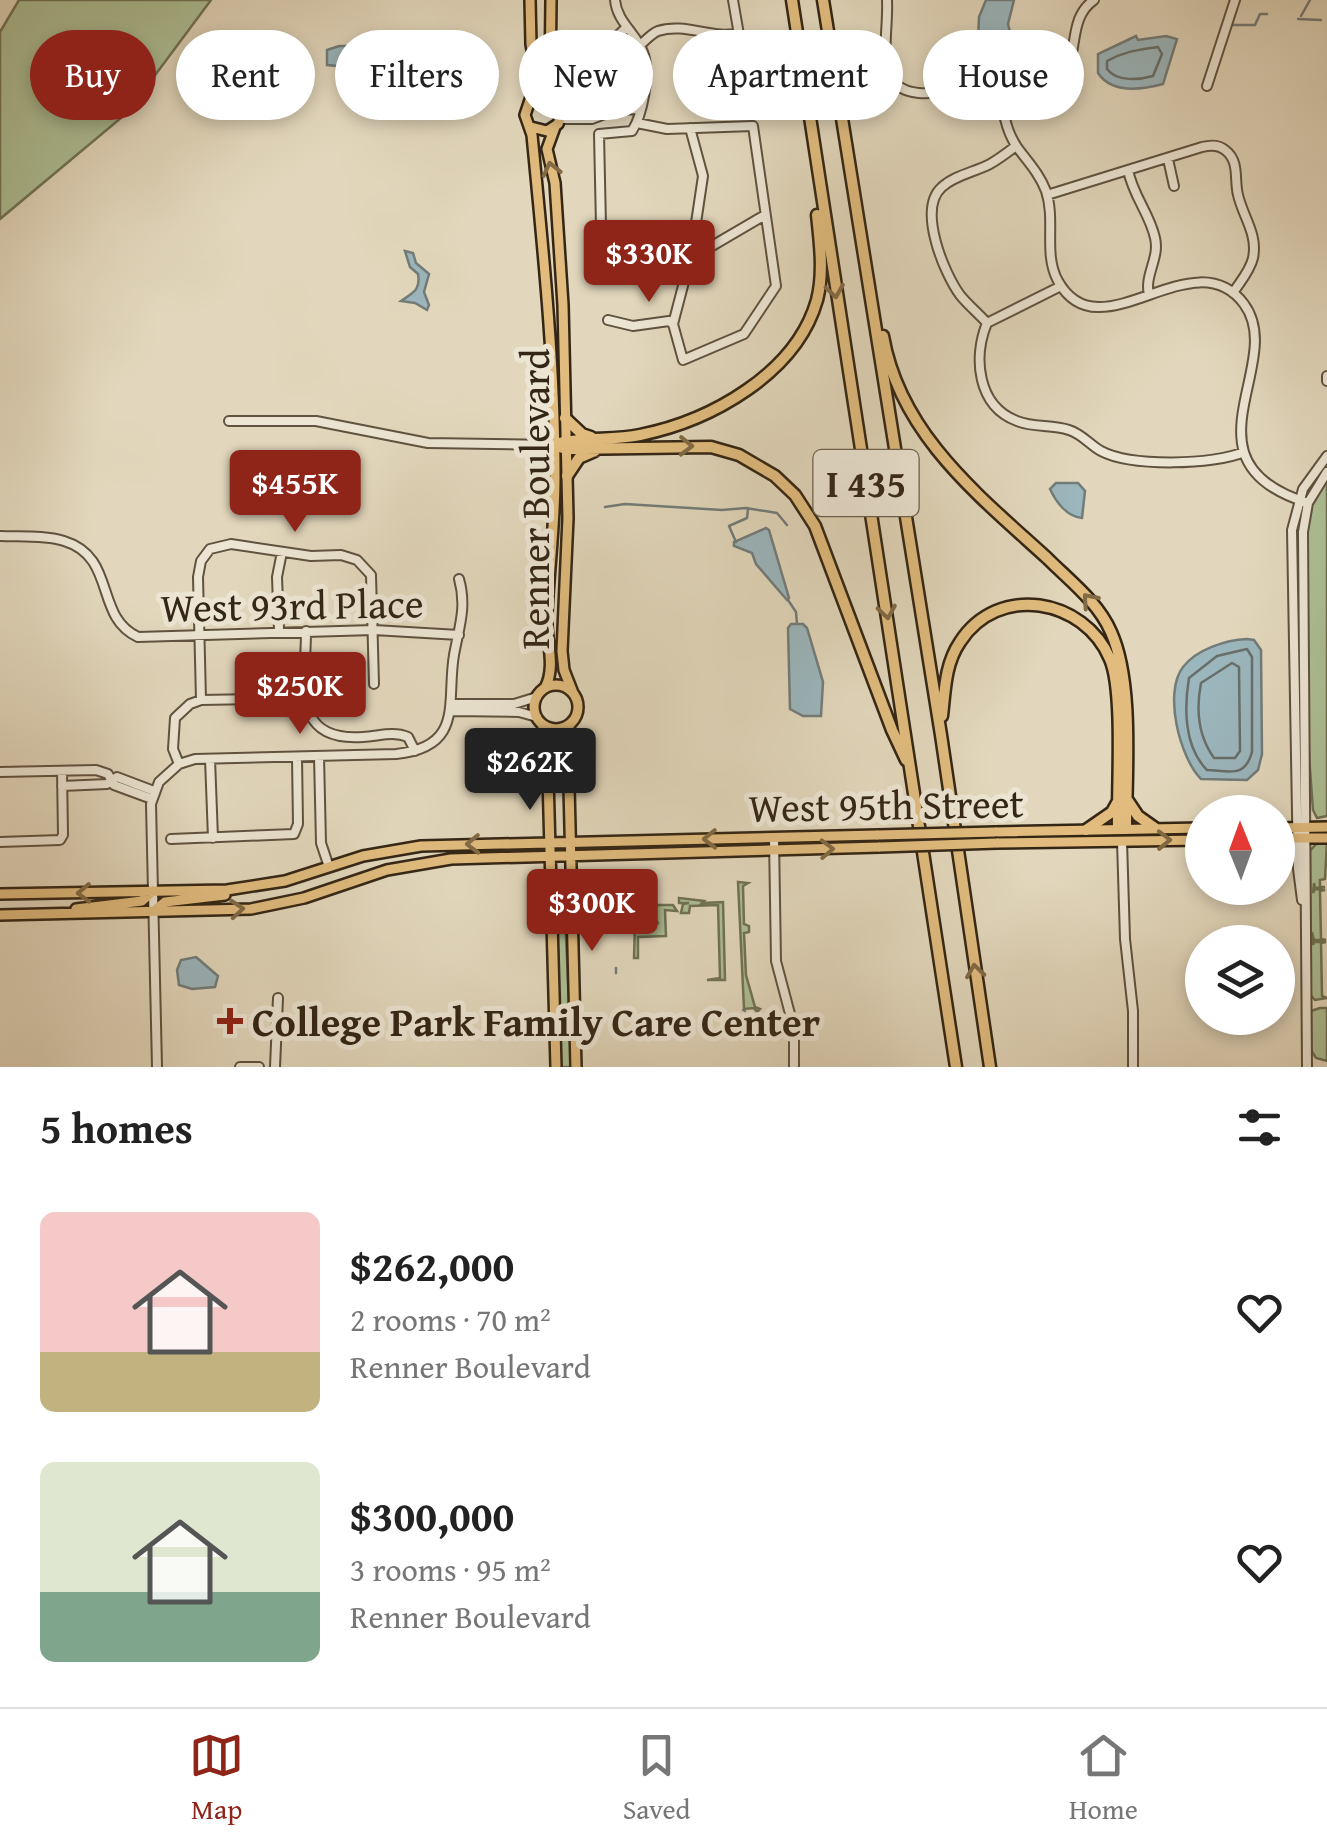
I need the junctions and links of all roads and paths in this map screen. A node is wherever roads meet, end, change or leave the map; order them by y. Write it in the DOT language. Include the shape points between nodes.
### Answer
graph roads {
  1 [pos="530,0"];
  2 [pos="550,0"];
  3 [pos="616,0"];
  4 [pos="733,0"];
  5 [pos="792,0"];
  6 [pos="824,0"];
  7 [pos="887,0"];
  8 [pos="1094,0"];
  9 [pos="1234,0"];
  10 [pos="626,28"];
  11 [pos="531,30"];
  12 [pos="550,30"];
  13 [pos="738,30"];
  14 [pos="1076,30"];
  15 [pos="1207,86"];
  16 [pos="923,92"];
  17 [pos="527,120"];
  18 [pos="578,120"];
  19 [pos="638,120"];
  20 [pos="1006,120"];
  21 [pos="557,123"];
  22 [pos="637,123"];
  23 [pos="528,124"];
  24 [pos="690,128"];
  25 [pos="1016,146"];
  26 [pos="1168,159"];
  27 [pos="1128,170"];
  28 [pos="1174,186"];
  29 [pos="820,194"];
  30 [pos="1047,195"];
  31 [pos="766,215"];
  32 [pos="692,242"];
  33 [pos="1061,286"];
  34 [pos="1232,293"];
  35 [pos="1149,294"];
  36 [pos="872,306"];
  37 [pos="608,320"];
  38 [pos="987,323"];
  39 [pos="672,324"];
  40 [pos="566,418"];
  41 [pos="229,421"];
  42 [pos="600,444"];
  43 [pos="562,445"];
  44 [pos="1244,452"];
  45 [pos="1327,456"];
  46 [pos="1327,472"];
  47 [pos="567,476"];
  48 [pos="1303,502"];
  49 [pos="0,536"];
  50 [pos="282,552"];
  51 [pos="458,579"];
  52 [pos="279,630"];
  53 [pos="374,630"];
  54 [pos="306,631"];
  55 [pos="201,635"];
  56 [pos="459,635"];
  57 [pos="374,684"];
  58 [pos="545,688"];
  59 [pos="572,692"];
  60 [pos="537,697"];
  61 [pos="306,698"];
  62 [pos="201,700"];
  63 [pos="452,708"];
  64 [pos="539,720"];
  65 [pos="570,724"];
  66 [pos="941,735"];
  67 [pos="415,751"];
  68 [pos="297,756"];
  69 [pos="319,756"];
  70 [pos="210,759"];
  71 [pos="179,764"];
  72 [pos="62,771"];
  73 [pos="0,772"];
  74 [pos="912,772"];
  75 [pos="111,778"];
  76 [pos="62,786"];
  77 [pos="153,795"];
  78 [pos="1122,800"];
  79 [pos="1327,827"];
  80 [pos="1156,828"];
  81 [pos="1185,828"];
  82 [pos="1086,830"];
  83 [pos="1295,832"];
  84 [pos="1122,833"];
  85 [pos="1302,833"];
  86 [pos="1295,834"];
  87 [pos="171,838"];
  88 [pos="212,838"];
  89 [pos="774,838"];
  90 [pos="1327,838"];
  91 [pos="1185,839"];
  92 [pos="0,842"];
  93 [pos="571,842"];
  94 [pos="550,843"];
  95 [pos="774,850"];
  96 [pos="550,857"];
  97 [pos="571,857"];
  98 [pos="329,867"];
  99 [pos="262,885"];
  100 [pos="153,891"];
  101 [pos="0,894"];
  102 [pos="152,912"];
  103 [pos="0,915"];
  104 [pos="18,915"];
  105 [pos="278,998"];
  106 [pos="157,1067"];
  107 [pos="240,1067"];
  108 [pos="259,1067"];
  109 [pos="274,1067"];
  110 [pos="556,1067"];
  111 [pos="576,1067"];
  112 [pos="794,1067"];
  113 [pos="956,1067"];
  114 [pos="990,1067"];
  115 [pos="1133,1067"];
  116 [pos="1307,1067"];
  1 -- 11 [label="main road"];
  2 -- 12 [label="main road"];
  3 -- 10 [label="street"];
  4 -- 13 [label="street"];
  5 -- 29 [label="highway, I 435"];
  6 -- 36 [label="highway, I 435"];
  7 -- 16 [label="street" via="888,70 900,86"];
  8 -- 14 [label="street"];
  9 -- 15 [label="street"];
  17 -- 23 [label="main road"];
  18 -- 21 [label="street"];
  19 -- 22 [label="street"];
  20 -- 25 [label="street"];
  21 -- 23 [label="main road" via="542,131"];
  40 -- 21 [label="main road, Renner Boulevard, one-way" via="556,196 547,149"];
  22 -- 24 [label="street"];
  22 -- 32 [label="street" via="632,131 599,134 601,226"];
  23 -- 43 [label="main road, Renner Boulevard"];
  24 -- 31 [label="street" via="753,126"];
  24 -- 32 [label="street" via="703,176"];
  25 -- 30 [label="street"];
  25 -- 38 [label="street" via="944,185 932,205 945,269"];
  26 -- 27 [label="street"];
  26 -- 28 [label="street"];
  26 -- 34 [label="street" via="1210,145 1234,162 1254,247 1250,268"];
  27 -- 30 [label="street"];
  27 -- 35 [label="street" via="1155,238"];
  29 -- 42 [label="highway" via="816,304 782,359 700,416"];
  29 -- 74 [label="highway, I 435, one-way"];
  30 -- 33 [label="street" via="1051,259"];
  31 -- 32 [label="street" via="712,246"];
  31 -- 39 [label="street" via="776,286 744,334 683,360"];
  32 -- 39 [label="street"];
  33 -- 35 [label="street" via="1100,308"];
  33 -- 38 [label="street"];
  34 -- 35 [label="street" via="1196,283"];
  34 -- 44 [label="street" via="1251,316 1254,339 1241,425"];
  36 -- 66 [label="highway, I 435"];
  78 -- 36 [label="highway, one-way" via="1123,673 1108,625 927,440 899,388"];
  37 -- 39 [label="street"];
  38 -- 44 [label="street" via="979,342 985,390 1014,421 1074,431 1100,451 1130,461 1219,459"];
  40 -- 42 [label="highway"];
  40 -- 43 [label="main road, Renner Boulevard"];
  41 -- 43 [label="street" via="316,421 428,443"];
  42 -- 43 [label="highway"];
  42 -- 47 [label="highway"];
  42 -- 74 [label="highway, one-way" via="712,448 752,461 786,485 815,526"];
  43 -- 47 [label="main road, Renner Boulevard"];
  43 -- 58 [label="main road, Renner Boulevard" via="546,621 552,669"];
  44 -- 48 [label="street" via="1265,482"];
  45 -- 48 [label="street" via="1308,480"];
  46 -- 48 [label="street"];
  47 -- 59 [label="main road, Renner Boulevard" via="562,652"];
  48 -- 85 [label="street"];
  49 -- 55 [label="street, West 93rd Place" via="61,540 83,551 128,633 149,639"];
  50 -- 52 [label="street"];
  50 -- 53 [label="street" via="363,564 370,574"];
  50 -- 55 [label="street" via="216,546 200,561"];
  51 -- 56 [label="street" via="464,610"];
  52 -- 54 [label="street, West 93rd Place"];
  52 -- 55 [label="street, West 93rd Place"];
  53 -- 54 [label="street, West 93rd Place"];
  53 -- 56 [label="street, West 93rd Place"];
  53 -- 57 [label="street"];
  54 -- 61 [label="street"];
  55 -- 62 [label="street"];
  56 -- 63 [label="street"];
  58 -- 59 [label="main road"];
  58 -- 60 [label="main road"];
  59 -- 65 [label="main road" via="578,706"];
  60 -- 63 [label="street"];
  60 -- 64 [label="main road"];
  61 -- 62 [label="street"];
  61 -- 67 [label="street" via="320,731 357,738 396,732"];
  62 -- 71 [label="street" via="175,718"];
  63 -- 64 [label="street" via="519,712"];
  63 -- 67 [label="street" via="436,738"];
  64 -- 65 [label="main road" via="555,729"];
  64 -- 94 [label="main road" via="547,740"];
  65 -- 93 [label="main road" via="562,748"];
  66 -- 78 [label="highway" via="949,666 970,629 1012,606 1059,609 1084,624 1112,664"];
  114 -- 66 [label="highway, I 435, one-way"];
  67 -- 69 [label="street"];
  68 -- 69 [label="street"];
  68 -- 70 [label="street"];
  68 -- 88 [label="street" via="297,830 288,836"];
  69 -- 98 [label="street" via="321,843"];
  70 -- 71 [label="street"];
  70 -- 88 [label="street"];
  71 -- 77 [label="street"];
  72 -- 73 [label="street"];
  72 -- 75 [label="street" via="96,770"];
  72 -- 76 [label="street"];
  74 -- 113 [label="highway, I 435"];
  75 -- 76 [label="street" via="106,784"];
  75 -- 77 [label="street"];
  76 -- 92 [label="street" via="60,840"];
  77 -- 100 [label="street"];
  78 -- 80 [label="highway"];
  78 -- 82 [label="highway"];
  78 -- 84 [label="highway"];
  79 -- 85 [label="main road"];
  80 -- 81 [label="main road, West 95th Street"];
  80 -- 84 [label="main road, West 95th Street"];
  82 -- 84 [label="main road, West 95th Street"];
  82 -- 89 [label="main road, West 95th Street, bridge"];
  83 -- 85 [label="main road"];
  84 -- 91 [label="main road, West 95th Street, one-way"];
  95 -- 84 [label="main road, West 95th Street, one-way, bridge"];
  84 -- 115 [label="street"];
  85 -- 86 [label="main road"];
  85 -- 90 [label="main road"];
  85 -- 116 [label="street"];
  87 -- 88 [label="street"];
  89 -- 93 [label="main road, West 95th Street, one-way"];
  89 -- 95 [label="street"];
  93 -- 94 [label="main road, West 95th Street"];
  93 -- 97 [label="main road"];
  94 -- 96 [label="main road"];
  94 -- 98 [label="main road, West 95th Street, one-way" via="421,846"];
  95 -- 97 [label="main road, West 95th Street"];
  95 -- 112 [label="street" via="776,961 794,1028"];
  96 -- 97 [label="main road, West 95th Street"];
  102 -- 96 [label="main road, West 95th Street, one-way" via="269,906 436,861"];
  96 -- 110 [label="main road"];
  97 -- 111 [label="main road"];
  98 -- 99 [label="main road, West 95th Street"];
  99 -- 100 [label="main road"];
  99 -- 102 [label="main road" via="165,902"];
  100 -- 101 [label="main road, one-way"];
  100 -- 102 [label="street"];
  100 -- 104 [label="main road" via="142,902"];
  102 -- 104 [label="main road, West 95th Street"];
  102 -- 106 [label="street"];
  103 -- 104 [label="main road"];
  105 -- 109 [label="street"];
  107 -- 108 [label="street"];
}
